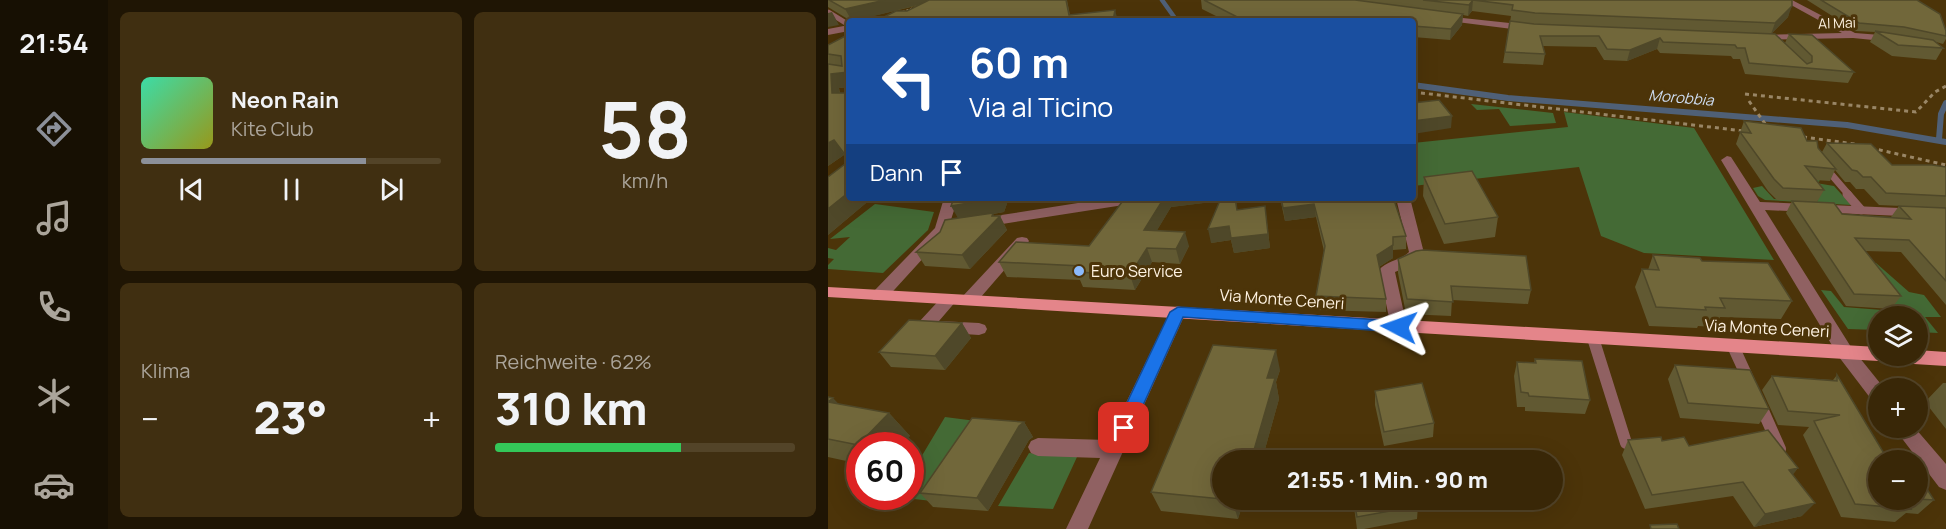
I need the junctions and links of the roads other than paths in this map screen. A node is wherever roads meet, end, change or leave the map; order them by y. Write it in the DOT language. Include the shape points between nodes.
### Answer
graph roads {
  1 [pos="1786,0"];
  2 [pos="828,12"];
  3 [pos="1439,18"];
  4 [pos="846,24"];
  5 [pos="846,27"];
  6 [pos="1533,29"];
  7 [pos="828,32"];
  8 [pos="1853,35"];
  9 [pos="1752,38"];
  10 [pos="1772,39"];
  11 [pos="1900,40"];
  12 [pos="1779,47"];
  13 [pos="1816,156"];
  14 [pos="1727,160"];
  15 [pos="951,201"];
  16 [pos="1120,201"];
  17 [pos="1404,201"];
  18 [pos="1754,207"];
  19 [pos="1861,210"];
  20 [pos="1946,214"];
  21 [pos="977,224"];
  22 [pos="1022,241"];
  23 [pos="828,292"];
  24 [pos="879,296"];
  25 [pos="949,300"];
  26 [pos="968,301"];
  27 [pos="1178,312"];
  28 [pos="1399,327"];
  29 [pos="978,329"];
  30 [pos="1593,337"];
  31 [pos="1733,346"];
  32 [pos="1845,352"];
  33 [pos="1868,353"];
  34 [pos="1928,358"];
  35 [pos="1946,359"];
  36 [pos="1868,381"];
  37 [pos="1912,438"];
  38 [pos="1626,443"];
  39 [pos="1038,447"];
  40 [pos="1114,449"];
  41 [pos="1786,462"];
  42 [pos="1946,480"];
  43 [pos="1077,529"];
  1 -- 8 [label="street"];
  2 -- 4 [label="lane"];
  3 -- 6 [label="street"];
  5 -- 7 [label="street"];
  8 -- 10 [label="street, Al Mai"];
  8 -- 11 [label="street, Al Mai"];
  9 -- 10 [label="street, Al Mai"];
  10 -- 12 [label="lane"];
  13 -- 19 [label="lane"];
  14 -- 18 [label="street"];
  15 -- 24 [label="street" via="948,228"];
  16 -- 21 [label="lane"];
  17 -- 28 [label="street" via="1417,253 1387,270"];
  18 -- 19 [label="street"];
  18 -- 32 [label="street"];
  19 -- 20 [label="street"];
  22 -- 26 [label="street"];
  23 -- 24 [label="main road, Via Monte Ceneri"];
  24 -- 25 [label="main road, Via Monte Ceneri"];
  25 -- 26 [label="main road, Via Monte Ceneri"];
  25 -- 29 [label="street" via="924,327"];
  26 -- 27 [label="main road, Via Monte Ceneri"];
  27 -- 28 [label="main road, Via Monte Ceneri"];
  27 -- 40 [label="street"];
  28 -- 30 [label="main road, Via Monte Ceneri"];
  30 -- 31 [label="main road, Via Monte Ceneri"];
  30 -- 38 [label="lane"];
  31 -- 32 [label="main road, Via Monte Ceneri"];
  31 -- 41 [label="lane"];
  32 -- 33 [label="main road, Via Monte Ceneri"];
  32 -- 36 [label="street"];
  34 -- 35 [label="main road"];
  37 -- 42 [label="street"];
  39 -- 40 [label="street"];
  40 -- 43 [label="street"];
}
